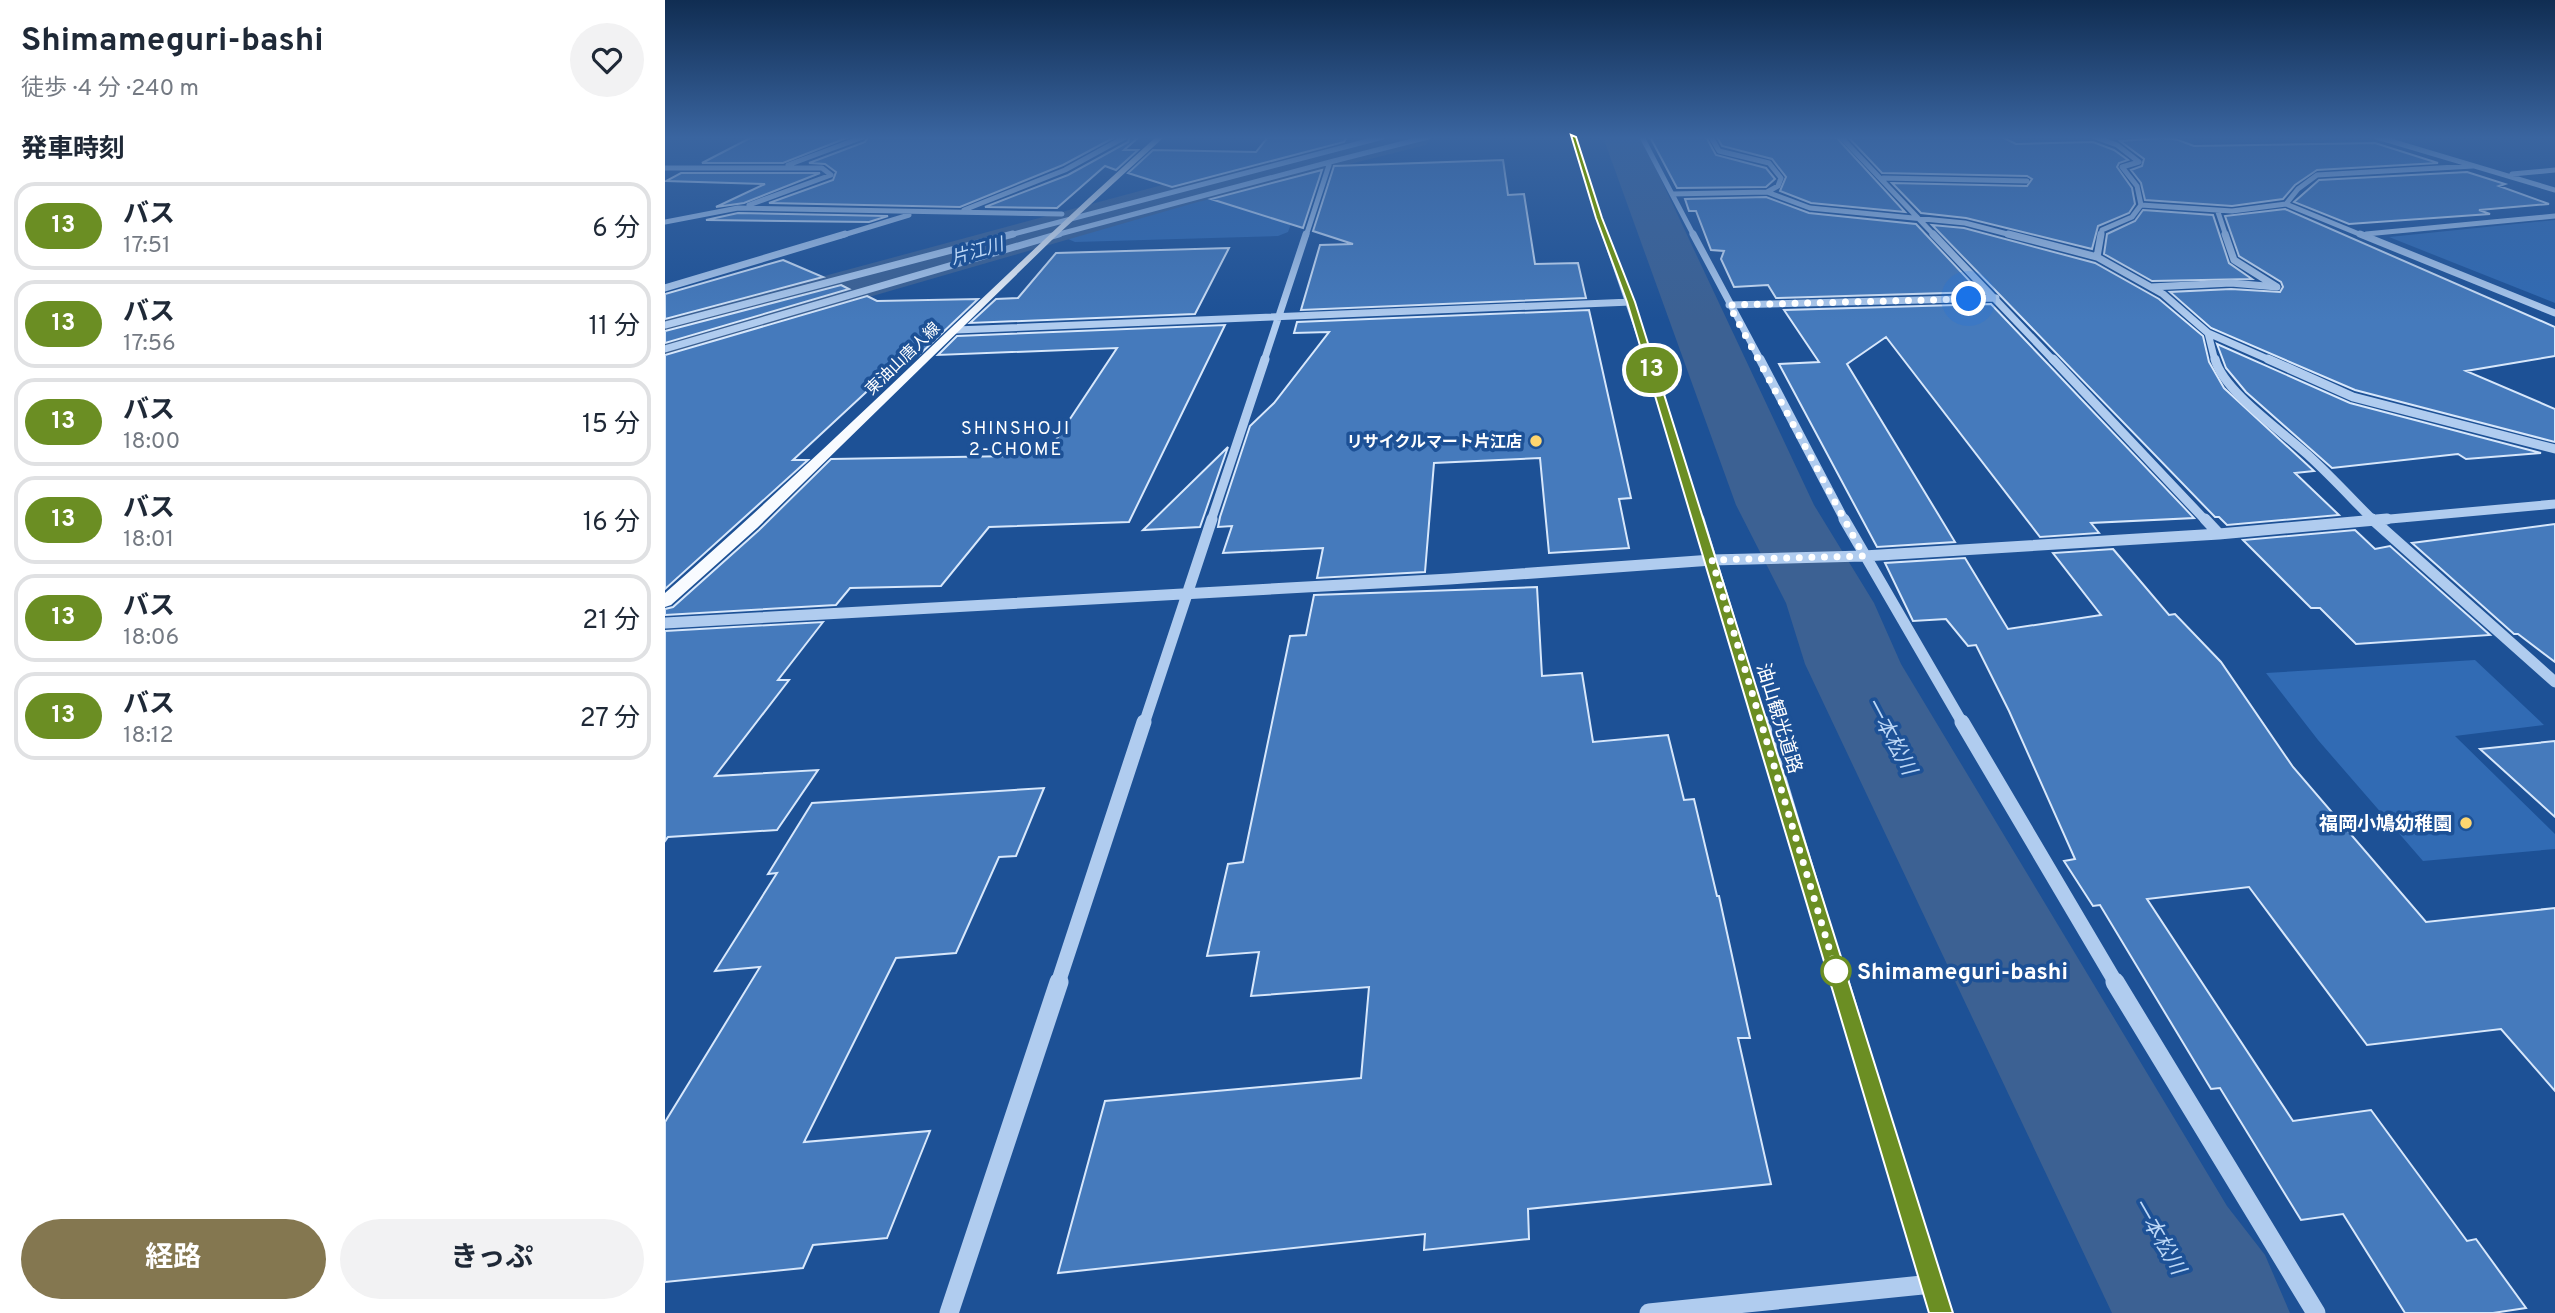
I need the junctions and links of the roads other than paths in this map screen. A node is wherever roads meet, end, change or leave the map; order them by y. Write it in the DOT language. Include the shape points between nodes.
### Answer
graph roads {
  1 [pos="765,198"];
  2 [pos="993,198"];
  3 [pos="1094,198"];
  4 [pos="1143,198"];
  5 [pos="1192,198"];
  6 [pos="1318,198"];
  7 [pos="1593,198"];
  8 [pos="1674,198"];
  9 [pos="1784,198"];
  10 [pos="1902,198"];
  11 [pos="2140,198"];
  12 [pos="2291,198"];
  13 [pos="2286,204"];
  14 [pos="2141,205"];
  15 [pos="738,208"];
  16 [pos="921,212"];
  17 [pos="958,212"];
  18 [pos="2218,212"];
  19 [pos="1075,216"];
  20 [pos="1919,216"];
  21 [pos="2555,216"];
  22 [pos="665,222"];
  23 [pos="1053,235"];
  24 [pos="2362,235"];
  25 [pos="2098,257"];
  26 [pos="2151,287"];
  27 [pos="665,288"];
  28 [pos="1996,298"];
  29 [pos="1631,302"];
  30 [pos="1729,305"];
  31 [pos="2555,313"];
  32 [pos="1277,318"];
  33 [pos="665,325"];
  34 [pos="956,330"];
  35 [pos="2208,332"];
  36 [pos="665,349"];
  37 [pos="2555,449"];
  38 [pos="2555,504"];
  39 [pos="2374,522"];
  40 [pos="2219,534"];
  41 [pos="1864,556"];
  42 [pos="1712,560"];
  43 [pos="1189,594"];
  44 [pos="665,602"];
  45 [pos="665,623"];
  46 [pos="2555,682"];
  47 [pos="1932,1284"];
  48 [pos="949,1313"];
  49 [pos="1649,1313"];
  50 [pos="1941,1313"];
  51 [pos="2316,1313"];
  1 -- 15 [label="street"];
  2 -- 17 [label="street"];
  3 -- 19 [label="main road, 東油山唐人線"];
  4 -- 19 [label="street"];
  5 -- 23 [label="street"];
  6 -- 32 [label="street"];
  7 -- 29 [label="street, 油山観光道路"];
  8 -- 30 [label="street"];
  9 -- 20 [label="street" via="1810,208"];
  10 -- 20 [label="street"];
  11 -- 14 [label="street"];
  12 -- 13 [label="street"];
  13 -- 18 [label="street" via="2262,211"];
  13 -- 24 [label="street"];
  14 -- 18 [label="street"];
  14 -- 25 [label="street" via="2132,217 2102,230"];
  15 -- 16 [label="street"];
  15 -- 22 [label="street"];
  16 -- 17 [label="street"];
  16 -- 27 [label="street"];
  17 -- 19 [label="street"];
  18 -- 26 [label="street" via="2234,260 2277,288 2231,283"];
  19 -- 23 [label="main road, 東油山唐人線"];
  19 -- 33 [label="street"];
  20 -- 25 [label="street"];
  20 -- 28 [label="street"];
  21 -- 24 [label="street"];
  23 -- 34 [label="main road, 東油山唐人線"];
  23 -- 36 [label="street"];
  24 -- 31 [label="street"];
  25 -- 26 [label="street"];
  26 -- 35 [label="street"];
  28 -- 30 [label="street"];
  28 -- 40 [label="street"];
  29 -- 32 [label="street"];
  29 -- 42 [label="street, 油山観光道路"];
  30 -- 41 [label="street"];
  32 -- 34 [label="street"];
  32 -- 43 [label="street"];
  34 -- 44 [label="main road, 東油山唐人線"];
  35 -- 37 [label="street" via="2353,397"];
  35 -- 39 [label="street" via="2217,369 2237,392"];
  38 -- 39 [label="street"];
  39 -- 40 [label="street"];
  39 -- 46 [label="street"];
  40 -- 41 [label="street"];
  41 -- 42 [label="street"];
  41 -- 51 [label="street" via="2203,1131"];
  42 -- 43 [label="street"];
  42 -- 47 [label="street, 油山観光道路"];
  43 -- 45 [label="street"];
  43 -- 48 [label="street"];
  47 -- 49 [label="street"];
  47 -- 50 [label="street, 油山観光道路"];
}
